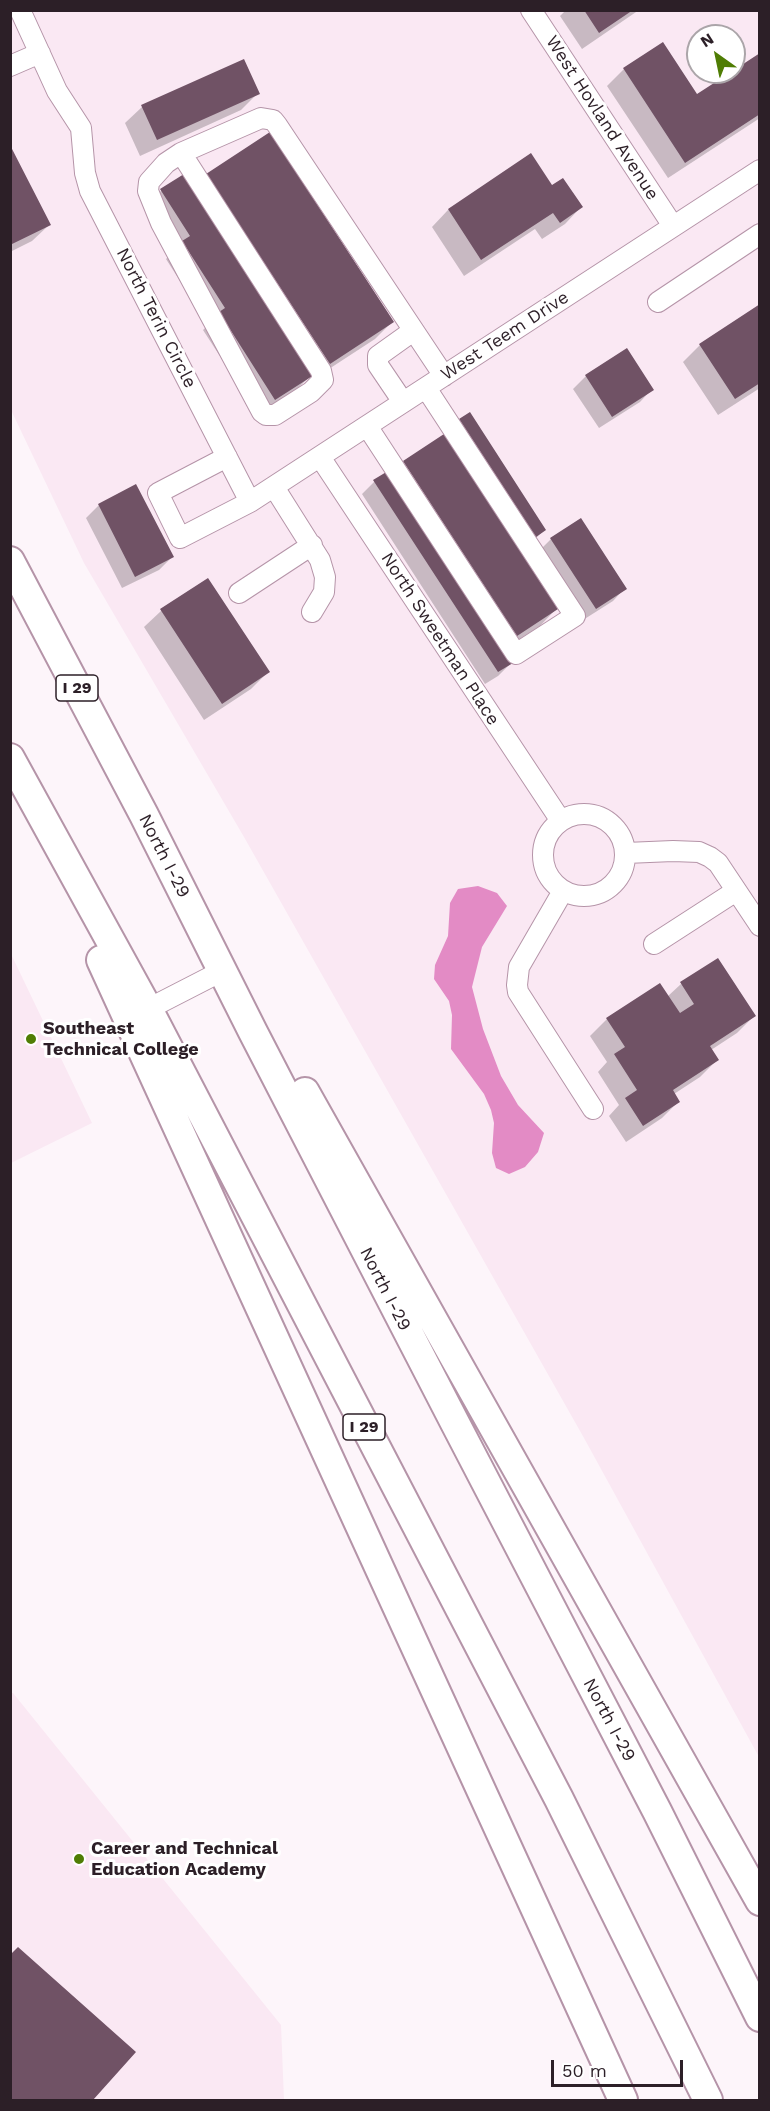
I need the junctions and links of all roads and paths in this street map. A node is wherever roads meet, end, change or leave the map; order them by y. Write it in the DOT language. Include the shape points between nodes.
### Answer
graph roads {
  1 [pos="21,10"];
  2 [pos="531,10"];
  3 [pos="40,53"];
  4 [pos="10,66"];
  5 [pos="181,153"];
  6 [pos="759,170"];
  7 [pos="673,226"];
  8 [pos="759,234"];
  9 [pos="658,302"];
  10 [pos="413,331"];
  11 [pos="444,376"];
  12 [pos="426,388"];
  13 [pos="403,402"];
  14 [pos="367,426"];
  15 [pos="227,457"];
  16 [pos="320,457"];
  17 [pos="274,487"];
  18 [pos="250,502"];
  19 [pos="312,545"];
  20 [pos="10,561"];
  21 [pos="239,593"];
  22 [pos="312,612"];
  23 [pos="10,760"];
  24 [pos="144,816"];
  25 [pos="561,821"];
  26 [pos="626,853"];
  27 [pos="563,891"];
  28 [pos="736,891"];
  29 [pos="759,926"];
  30 [pos="654,944"];
  31 [pos="222,971"];
  32 [pos="148,1009"];
  33 [pos="593,1109"];
  34 [pos="759,1901"];
  35 [pos="759,2017"];
  36 [pos="623,2100"];
  37 [pos="708,2100"];
  1 -- 3 [label="street"];
  2 -- 7 [label="street, West Hovland Avenue"];
  3 -- 4 [label="street"];
  3 -- 15 [label="street, North Terin Circle" via="57,91 81,128 90,191"];
  5 -- 5 [label="street" via="157,171 148,191 161,223 262,412 275,415 320,384 321,371"];
  5 -- 10 [label="street" via="261,118 273,120"];
  6 -- 7 [label="street, West Teem Drive"];
  7 -- 11 [label="street, West Teem Drive"];
  8 -- 9 [label="street"];
  10 -- 11 [label="street"];
  10 -- 13 [label="street" via="378,356 378,365"];
  11 -- 12 [label="street, West Teem Drive"];
  12 -- 13 [label="street, West Teem Drive"];
  12 -- 14 [label="street" via="574,616 516,654"];
  13 -- 14 [label="street, West Teem Drive"];
  14 -- 16 [label="street, West Teem Drive"];
  15 -- 18 [label="street, North Terin Circle"];
  15 -- 18 [label="street, West Teem Drive" via="158,493 180,538"];
  16 -- 17 [label="street, West Teem Drive"];
  16 -- 25 [label="street, North Sweetman Place"];
  17 -- 18 [label="street, West Teem Drive"];
  17 -- 19 [label="street"];
  19 -- 21 [label="street"];
  19 -- 22 [label="street" via="325,577 324,592"];
  20 -- 24 [label="highway, North I-29 / I 29"];
  23 -- 32 [label="highway, I 29"];
  23 -- 36 [label="highway"];
  24 -- 31 [label="highway, North I-29 / I 29"];
  24 -- 34 [label="highway" via="284,1055"];
  25 -- 26 [label="street" via="573,815 600,817 620,834"];
  25 -- 27 [label="street" via="544,843 543,857 552,882"];
  26 -- 27 [label="street" via="622,873 603,893 576,896"];
  26 -- 28 [label="street" via="699,852 718,863"];
  27 -- 33 [label="street" via="519,967 517,985"];
  28 -- 29 [label="street"];
  28 -- 30 [label="street"];
  31 -- 32 [label="street"];
  31 -- 35 [label="highway, North I-29 / I 29" via="657,1810"];
  32 -- 37 [label="highway, I 29" via="564,1810"];
}
